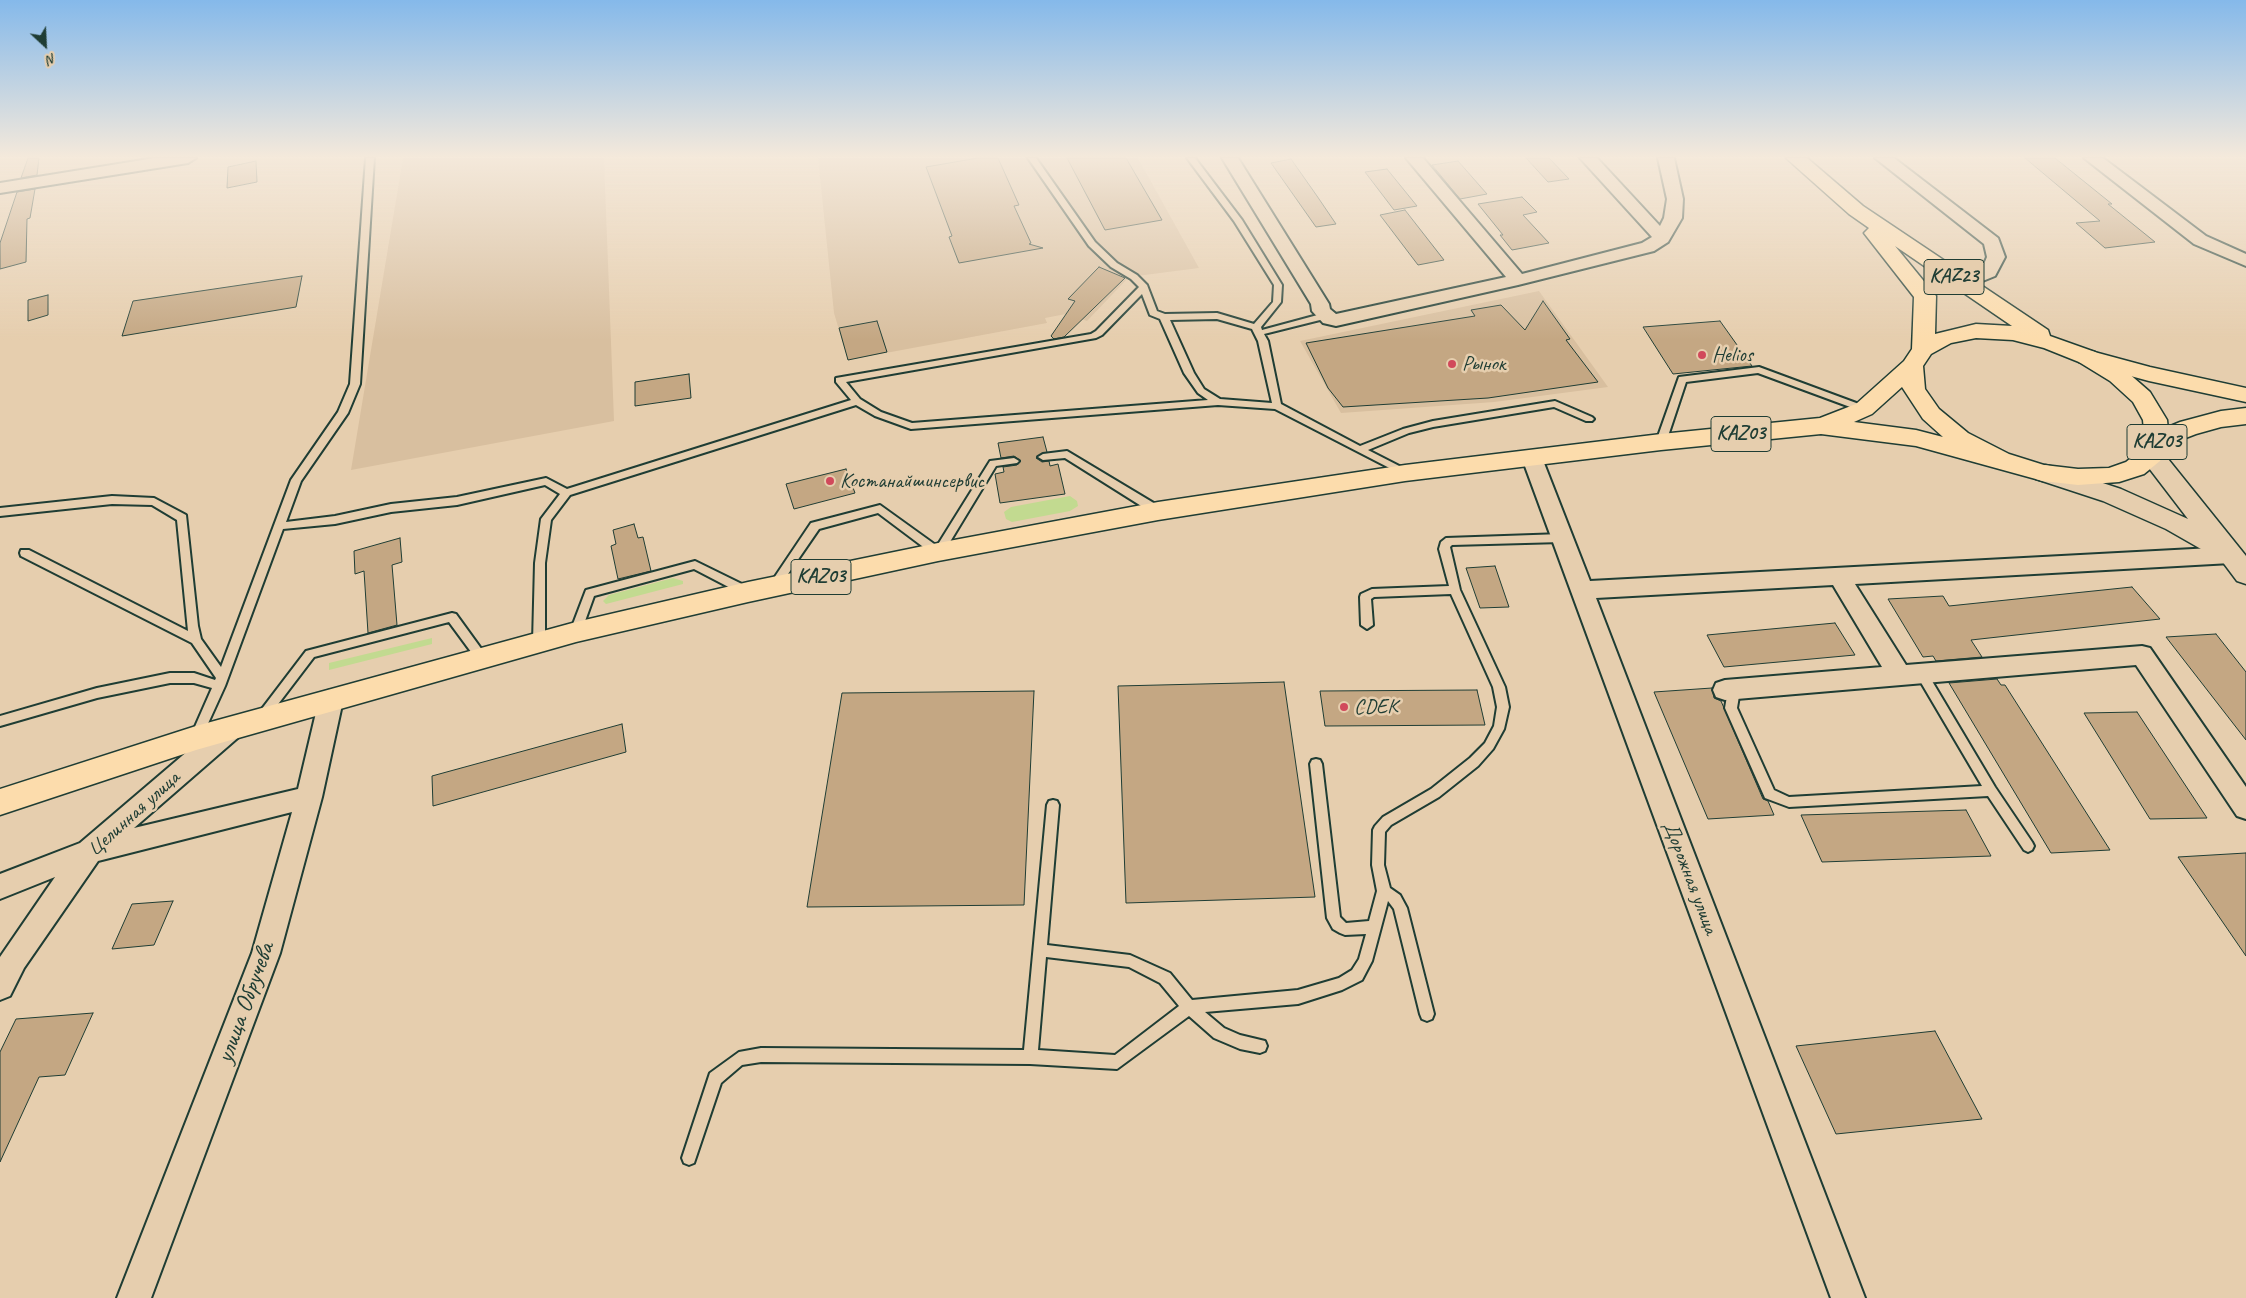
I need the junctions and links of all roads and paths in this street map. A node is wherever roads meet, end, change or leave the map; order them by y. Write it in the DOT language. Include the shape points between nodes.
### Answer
graph roads {
  1 [pos="366,219"];
  2 [pos="1074,219"];
  3 [pos="1237,219"];
  4 [pos="1267,219"];
  5 [pos="1466,219"];
  6 [pos="1644,219"];
  7 [pos="1673,219"];
  8 [pos="1863,219"];
  9 [pos="1868,219"];
  10 [pos="1964,219"];
  11 [pos="2172,219"];
  12 [pos="1662,238"];
  13 [pos="2246,261"];
  14 [pos="1518,280"];
  15 [pos="1962,283"];
  16 [pos="1144,287"];
  17 [pos="1324,316"];
  18 [pos="1164,317"];
  19 [pos="1257,330"];
  20 [pos="2052,343"];
  21 [pos="1917,357"];
  22 [pos="2087,357"];
  23 [pos="2246,395"];
  24 [pos="857,401"];
  25 [pos="1218,402"];
  26 [pos="1277,406"];
  27 [pos="1864,409"];
  28 [pos="2246,416"];
  29 [pos="1589,420"];
  30 [pos="1821,426"];
  31 [pos="1661,442"];
  32 [pos="2154,448"];
  33 [pos="1361,449"];
  34 [pos="1043,457"];
  35 [pos="1532,458"];
  36 [pos="2000,460"];
  37 [pos="1014,461"];
  38 [pos="1405,473"];
  39 [pos="2043,473"];
  40 [pos="566,493"];
  41 [pos="1158,511"];
  42 [pos="0,512"];
  43 [pos="279,526"];
  44 [pos="1562,538"];
  45 [pos="938,552"];
  46 [pos="26,553"];
  47 [pos="2238,564"];
  48 [pos="1839,576"];
  49 [pos="760,589"];
  50 [pos="1455,590"];
  51 [pos="1582,590"];
  52 [pos="1367,625"];
  53 [pos="576,632"];
  54 [pos="196,640"];
  55 [pos="539,642"];
  56 [pos="481,657"];
  57 [pos="1911,675"];
  58 [pos="220,682"];
  59 [pos="1729,690"];
  60 [pos="331,700"];
  61 [pos="259,720"];
  62 [pos="0,721"];
  63 [pos="232,728"];
  64 [pos="196,738"];
  65 [pos="1316,764"];
  66 [pos="1991,790"];
  67 [pos="309,797"];
  68 [pos="0,802"];
  69 [pos="1053,805"];
  70 [pos="2246,808"];
  71 [pos="2028,846"];
  72 [pos="89,851"];
  73 [pos="0,887"];
  74 [pos="1384,891"];
  75 [pos="1374,927"];
  76 [pos="1040,950"];
  77 [pos="0,986"];
  78 [pos="1189,1008"];
  79 [pos="1427,1014"];
  80 [pos="1260,1046"];
  81 [pos="1030,1057"];
  82 [pos="690,1158"];
  83 [pos="134,1298"];
  84 [pos="1848,1298"];
  1 -- 43 [label="lane" via="355,384 343,413 296,480"];
  2 -- 16 [label="lane" via="1092,244"];
  3 -- 19 [label="lane" via="1278,285 1277,302"];
  4 -- 17 [label="street"];
  5 -- 14 [label="street"];
  6 -- 12 [label="street"];
  7 -- 12 [label="street"];
  8 -- 21 [label="main road, KAZ23" via="1925,296"];
  9 -- 15 [label="main road, KAZ23"];
  10 -- 15 [label="street" via="1992,242 1996,257 1988,272"];
  11 -- 13 [label="street" via="2200,240"];
  12 -- 14 [label="street" via="1648,247"];
  14 -- 17 [label="street" via="1344,320 1330,320"];
  15 -- 20 [label="main road, KAZ23"];
  16 -- 18 [label="lane" via="1153,313"];
  16 -- 24 [label="lane" via="1093,336 839,380"];
  17 -- 19 [label="lane"];
  18 -- 19 [label="lane" via="1216,316"];
  18 -- 25 [label="lane" via="1193,379 1201,391"];
  19 -- 26 [label="lane" via="1263,341"];
  20 -- 21 [label="main road, KАZ03" via="2013,333 1976,331 1945,337"];
  20 -- 22 [label="main road, KАZ03"];
  21 -- 27 [label="main road, KАZ03"];
  21 -- 36 [label="main road, KАZ03" via="1914,389 1931,414 1960,439"];
  22 -- 23 [label="main road, KАZ03"];
  22 -- 32 [label="main road, KАZ03" via="2118,376 2142,397 2155,420"];
  24 -- 25 [label="lane" via="878,414 911,426"];
  24 -- 40 [label="lane"];
  25 -- 26 [label="lane"];
  26 -- 33 [label="lane"];
  27 -- 30 [label="main road, KАZ03"];
  27 -- 31 [label="lane" via="1759,370 1682,379"];
  28 -- 32 [label="main road, KАZ03" via="2188,428"];
  29 -- 33 [label="lane" via="1555,404 1432,424"];
  30 -- 31 [label="main road, KАZ03"];
  30 -- 36 [label="main road, KАZ03" via="1916,438"];
  31 -- 35 [label="main road, KАZ03"];
  32 -- 39 [label="main road, KАZ03" via="2135,468 2110,476"];
  32 -- 47 [label="street"];
  33 -- 38 [label="lane"];
  34 -- 41 [label="lane" via="1067,454"];
  35 -- 38 [label="main road, KАZ03"];
  35 -- 44 [label="street, Дорожная улица"];
  36 -- 39 [label="main road, KАZ03"];
  37 -- 45 [label="lane" via="993,463"];
  38 -- 41 [label="main road, KАZ03"];
  39 -- 47 [label="street" via="2112,495 2175,523"];
  40 -- 43 [label="lane" via="546,482 457,501"];
  40 -- 55 [label="lane" via="546,519 540,563"];
  41 -- 45 [label="main road, KАZ03"];
  42 -- 54 [label="lane" via="112,500 154,502 182,518"];
  43 -- 58 [label="lane"];
  44 -- 50 [label="lane" via="1447,543 1444,550"];
  44 -- 51 [label="street, Дорожная улица"];
  45 -- 49 [label="main road, KАZ03"];
  45 -- 49 [label="lane" via="880,509 815,526"];
  46 -- 54 [label="lane"];
  47 -- 48 [label="street"];
  48 -- 51 [label="street"];
  48 -- 57 [label="street"];
  49 -- 53 [label="main road, KАZ03"];
  49 -- 53 [label="lane" via="695,565 590,593"];
  50 -- 52 [label="lane" via="1372,593 1366,597"];
  50 -- 74 [label="lane" via="1499,687 1503,707 1500,726 1489,746 1474,762 1435,793 1387,821 1379,830 1378,864"];
  51 -- 84 [label="street, Дорожная улица"];
  53 -- 55 [label="main road, KАZ03"];
  54 -- 58 [label="lane"];
  55 -- 56 [label="main road, KАZ03"];
  56 -- 60 [label="main road, KАZ03"];
  56 -- 61 [label="lane" via="452,617 310,654"];
  57 -- 59 [label="street"];
  57 -- 66 [label="lane"];
  57 -- 70 [label="street" via="2142,655"];
  58 -- 62 [label="lane" via="170,678"];
  58 -- 64 [label="lane"];
  59 -- 66 [label="lane" via="1731,708 1770,794 1789,802"];
  60 -- 61 [label="main road, KАZ03"];
  60 -- 67 [label="street, улица Обручева"];
  61 -- 63 [label="main road, KАZ03"];
  63 -- 64 [label="main road, KАZ03"];
  63 -- 72 [label="street, Целинная улица"];
  64 -- 68 [label="main road, KАZ03"];
  65 -- 75 [label="lane" via="1334,918 1345,929"];
  66 -- 71 [label="lane"];
  67 -- 72 [label="street"];
  67 -- 83 [label="street, улица Обручева" via="266,953"];
  69 -- 76 [label="lane"];
  72 -- 73 [label="street"];
  72 -- 77 [label="street, Целинная улица" via="14,959"];
  74 -- 75 [label="lane"];
  74 -- 79 [label="lane" via="1395,899 1400,908"];
  75 -- 78 [label="lane" via="1365,961 1357,975 1342,984 1298,997"];
  76 -- 78 [label="lane" via="1130,961 1165,978"];
  76 -- 81 [label="lane"];
  78 -- 80 [label="lane" via="1219,1034"];
  78 -- 81 [label="lane" via="1117,1062"];
  81 -- 82 [label="lane" via="761,1055 738,1059 715,1078"];
}
